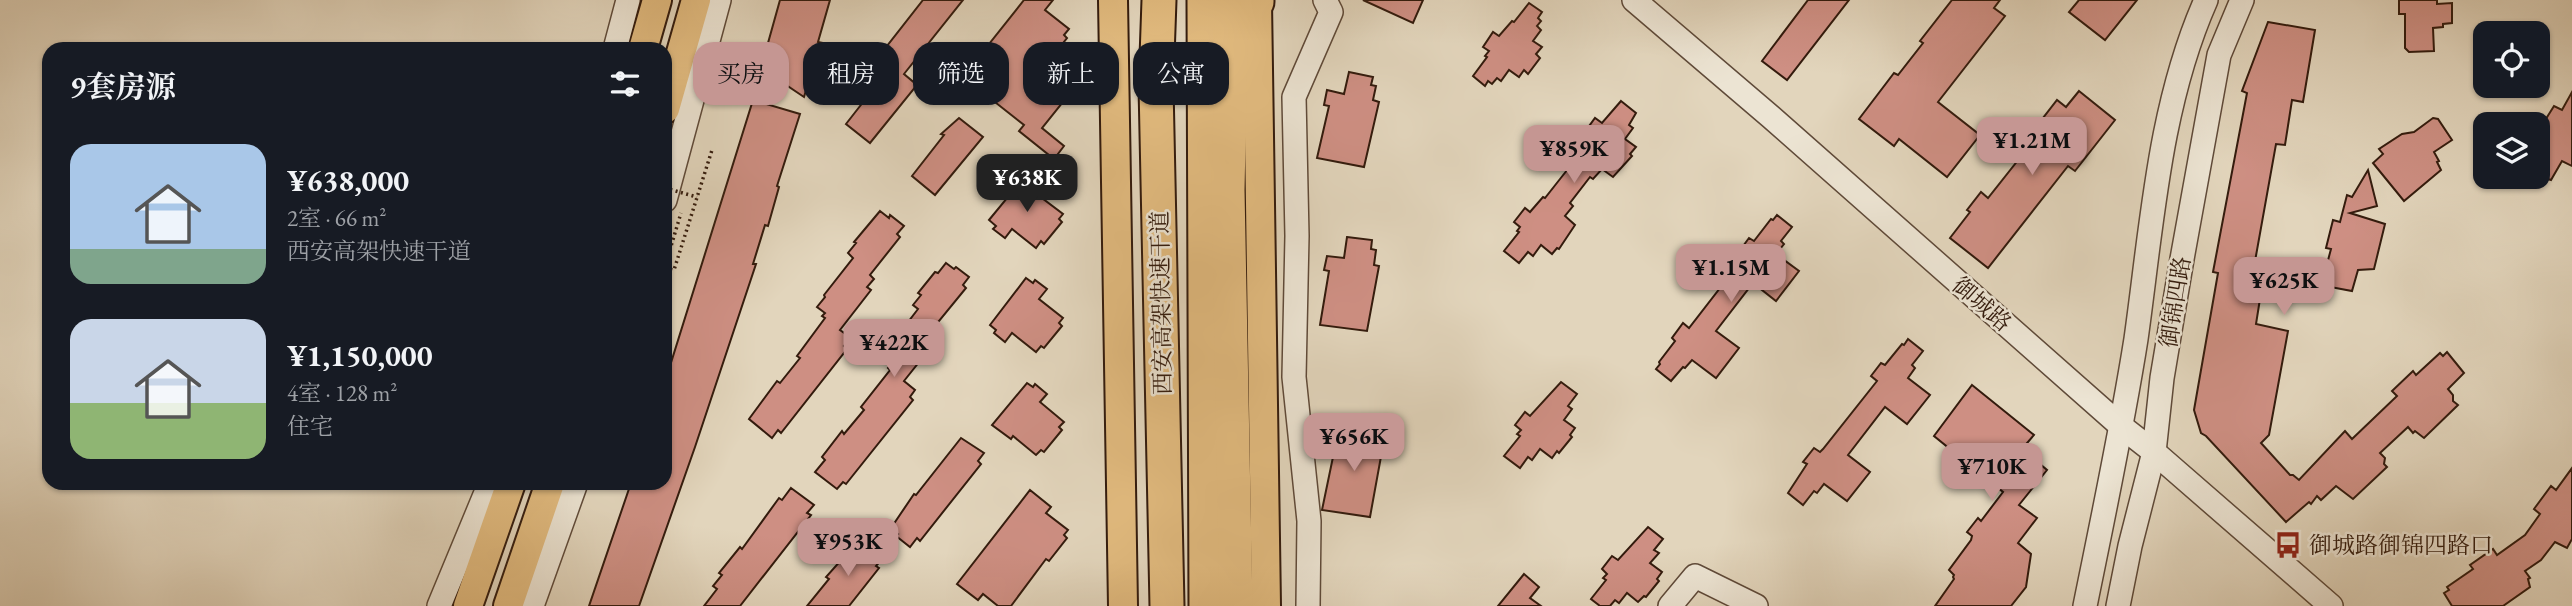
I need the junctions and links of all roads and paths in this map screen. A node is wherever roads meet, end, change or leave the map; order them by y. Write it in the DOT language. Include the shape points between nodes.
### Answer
graph roads {
  1 [pos="628,0"];
  2 [pos="657,0"];
  3 [pos="696,0"];
  4 [pos="719,0"];
  5 [pos="1113,0"];
  6 [pos="1137,0"];
  7 [pos="1159,0"];
  8 [pos="1203,0"];
  9 [pos="1252,0"];
  10 [pos="1325,0"];
  11 [pos="1634,0"];
  12 [pos="2206,0"];
  13 [pos="2242,0"];
  14 [pos="617,42"];
  15 [pos="645,42"];
  16 [pos="672,84"];
  17 [pos="712,150"];
  18 [pos="672,190"];
  19 [pos="697,197"];
  20 [pos="673,206"];
  21 [pos="672,269"];
  22 [pos="2122,427"];
  23 [pos="2154,452"];
  24 [pos="487,490"];
  25 [pos="509,490"];
  26 [pos="548,490"];
  27 [pos="573,490"];
  28 [pos="439,606"];
  29 [pos="468,606"];
  30 [pos="508,606"];
  31 [pos="532,606"];
  32 [pos="1123,606"];
  33 [pos="1148,606"];
  34 [pos="1167,606"];
  35 [pos="1206,606"];
  36 [pos="1236,606"];
  37 [pos="1266,606"];
  38 [pos="1308,606"];
  39 [pos="1670,606"];
  40 [pos="1756,606"];
  41 [pos="2085,606"];
  42 [pos="2118,606"];
  43 [pos="2331,606"];
  1 -- 14 [label="street"];
  2 -- 15 [label="main road"];
  3 -- 16 [label="main road"];
  4 -- 20 [label="street"];
  5 -- 32 [label="main road"];
  6 -- 33 [label="highway"];
  7 -- 34 [label="highway, 西安高架快速干道" via="1156,86"];
  8 -- 35 [label="highway, 西安高架快速干道"];
  9 -- 36 [label="highway" via="1228,190"];
  9 -- 37 [label="main road"];
  10 -- 38 [label="street" via="1331,12 1294,97 1294,377 1309,521"];
  11 -- 22 [label="street, 御城路"];
  12 -- 22 [label="street, 御锦四路" via="2163,143"];
  13 -- 23 [label="street, 御锦四路" via="2219,55 2199,154"];
  17 -- 19 [label="path"];
  18 -- 19 [label="path, bridge"];
  19 -- 21 [label="path"];
  22 -- 23 [label="street, 御城路"];
  22 -- 41 [label="street, 御锦四路"];
  23 -- 42 [label="street, 御锦四路"];
  23 -- 43 [label="street, 御城路"];
  24 -- 28 [label="street"];
  25 -- 29 [label="main road"];
  26 -- 30 [label="main road"];
  27 -- 31 [label="street"];
  39 -- 40 [label="street" via="1695,576"];
}
